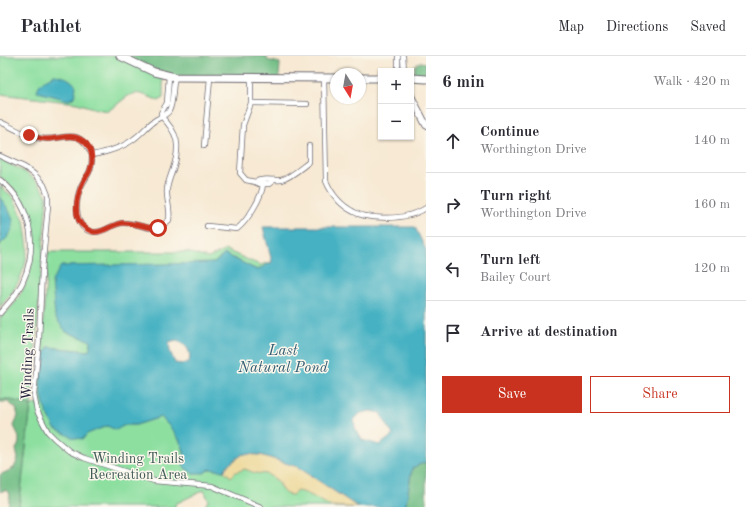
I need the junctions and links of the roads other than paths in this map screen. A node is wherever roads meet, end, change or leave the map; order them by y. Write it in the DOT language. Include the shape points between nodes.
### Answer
graph roads {
  1 [pos="120,56"];
  2 [pos="398,56"];
  3 [pos="403,56"];
  4 [pos="398,68"];
  5 [pos="404,68"];
  6 [pos="172,77"];
  7 [pos="210,78"];
  8 [pos="251,78"];
  9 [pos="324,78"];
  10 [pos="330,78"];
  11 [pos="366,78"];
  12 [pos="378,78"];
  13 [pos="414,78"];
  14 [pos="426,79"];
  15 [pos="414,102"];
  16 [pos="251,103"];
  17 [pos="307,104"];
  18 [pos="161,116"];
  19 [pos="0,122"];
  20 [pos="426,125"];
  21 [pos="204,146"];
  22 [pos="309,146"];
  23 [pos="92,155"];
  24 [pos="0,156"];
  25 [pos="0,180"];
  26 [pos="274,180"];
  27 [pos="255,182"];
  28 [pos="263,184"];
  29 [pos="426,208"];
  30 [pos="207,226"];
  31 [pos="0,313"];
  32 [pos="248,505"];
  33 [pos="261,507"];
  1 -- 6 [label="main road" via="154,72"];
  2 -- 4 [label="street"];
  3 -- 5 [label="street"];
  6 -- 7 [label="main road"];
  6 -- 18 [label="street" via="169,110 166,115"];
  7 -- 8 [label="main road"];
  7 -- 21 [label="street"];
  8 -- 9 [label="main road"];
  8 -- 16 [label="street"];
  9 -- 10 [label="main road"];
  9 -- 29 [label="street" via="326,181 331,194 355,213 371,216 408,216"];
  11 -- 12 [label="main road"];
  13 -- 14 [label="main road"];
  15 -- 20 [label="street"];
  16 -- 17 [label="street"];
  16 -- 27 [label="street" via="244,125 240,173 246,180"];
  18 -- 23 [label="street" via="130,142 115,150"];
  18 -- 23 [label="street" via="175,132 177,148 167,190 169,220 158,228 123,223 101,232 86,229 77,214 78,201 80,189 90,171"];
  19 -- 23 [label="street" via="37,138 76,136 84,141"];
  22 -- 26 [label="street" via="309,162 286,178"];
  24 -- 32 [label="street, Winding Trails" via="40,178 48,195 34,395 40,418 48,432 66,448 84,458 154,481 208,485"];
  25 -- 31 [label="street" via="15,195 26,214 31,248 20,286"];
  26 -- 27 [label="street" via="264,179"];
  26 -- 28 [label="street" via="269,184"];
  27 -- 28 [label="street"];
  28 -- 30 [label="street" via="262,193 244,223 237,229"];
  32 -- 33 [label="street, Winding Trails"];
}
